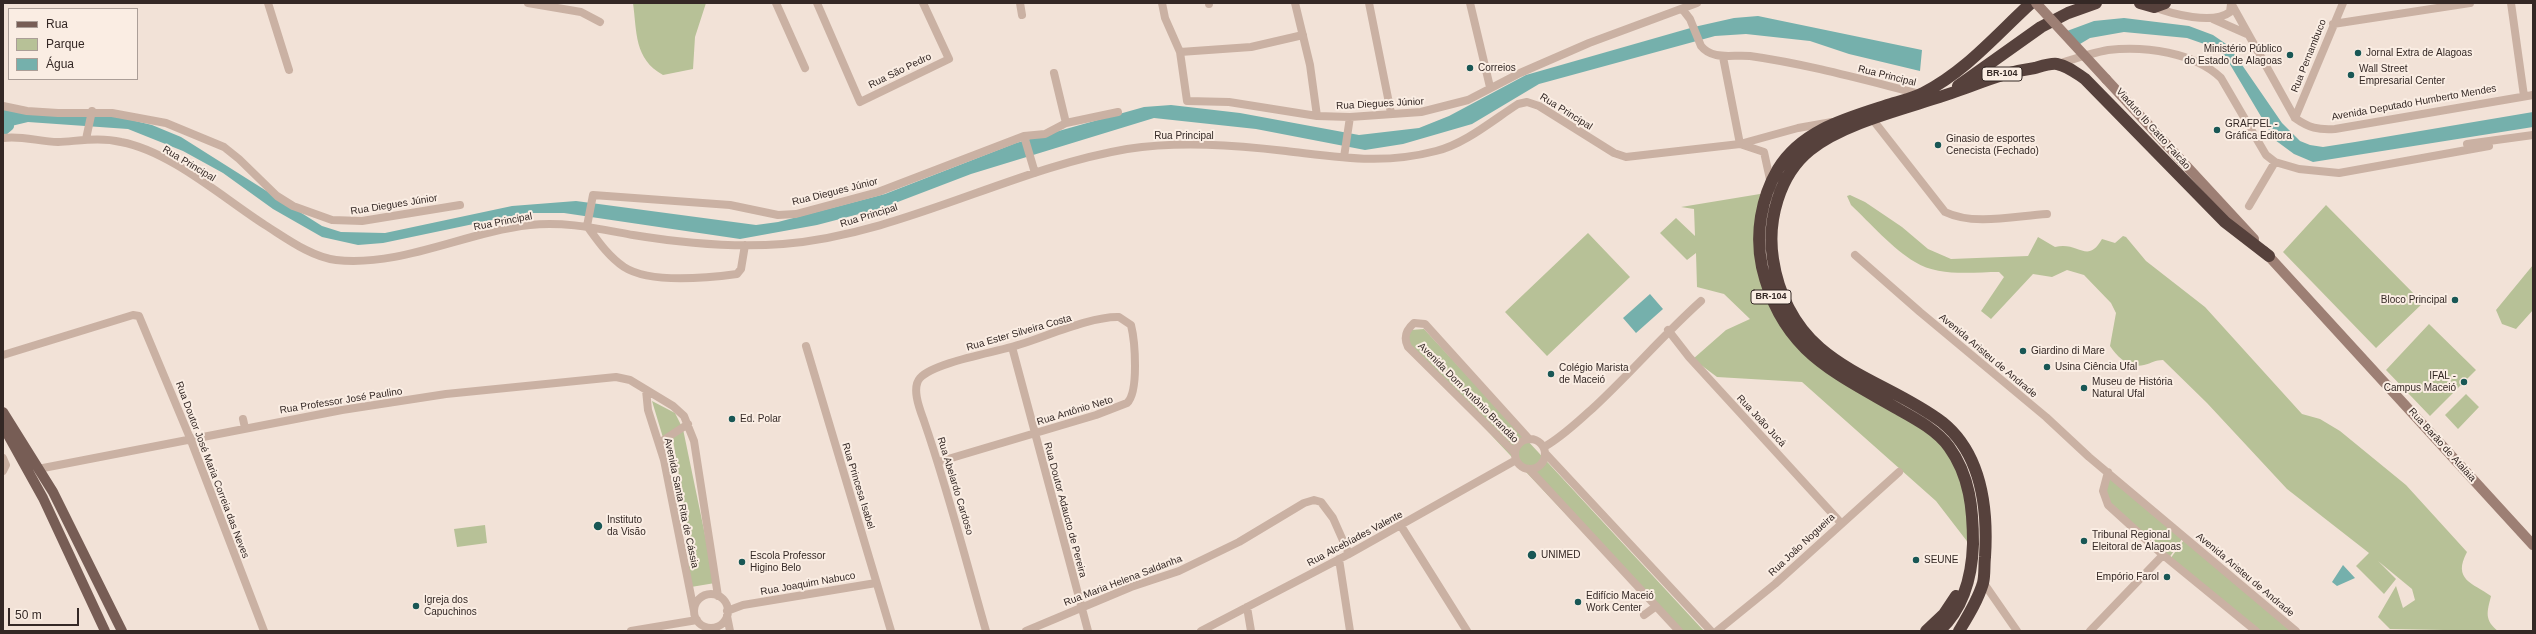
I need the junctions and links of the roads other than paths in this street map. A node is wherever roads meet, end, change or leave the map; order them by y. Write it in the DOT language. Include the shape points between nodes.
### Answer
graph roads {
  1 [pos="268,3"];
  2 [pos="531,3"];
  3 [pos="776,3"];
  4 [pos="817,3"];
  5 [pos="923,3"];
  6 [pos="1020,3"];
  7 [pos="1162,3"];
  8 [pos="1295,3"];
  9 [pos="1369,3"];
  10 [pos="1470,3"];
  11 [pos="1697,3"];
  12 [pos="2036,3"];
  13 [pos="2096,3"];
  14 [pos="2140,3"];
  15 [pos="2231,3"];
  16 [pos="2343,3"];
  17 [pos="2467,3"];
  18 [pos="2511,3"];
  19 [pos="2023,5"];
  20 [pos="2160,5"];
  21 [pos="1683,10"];
  22 [pos="1022,15"];
  23 [pos="2210,18"];
  24 [pos="600,22"];
  25 [pos="2333,24"];
  26 [pos="2247,34"];
  27 [pos="1303,35"];
  28 [pos="1180,52"];
  29 [pos="1723,57"];
  30 [pos="2056,64"];
  31 [pos="805,68"];
  32 [pos="289,70"];
  33 [pos="1054,72"];
  34 [pos="1490,87"];
  35 [pos="1921,94"];
  36 [pos="1950,94"];
  37 [pos="2533,95"];
  38 [pos="2524,96"];
  39 [pos="3,106"];
  40 [pos="91,112"];
  41 [pos="1118,112"];
  42 [pos="1392,113"];
  43 [pos="1318,116"];
  44 [pos="1350,117"];
  45 [pos="2295,118"];
  46 [pos="1872,120"];
  47 [pos="1840,121"];
  48 [pos="1066,123"];
  49 [pos="2533,135"];
  50 [pos="3,138"];
  51 [pos="1025,138"];
  52 [pos="86,139"];
  53 [pos="1740,144"];
  54 [pos="2467,144"];
  55 [pos="2489,146"];
  56 [pos="1344,154"];
  57 [pos="2275,162"];
  58 [pos="1035,173"];
  59 [pos="1771,185"];
  60 [pos="460,205"];
  61 [pos="2249,206"];
  62 [pos="2047,214"];
  63 [pos="587,224"];
  64 [pos="745,245"];
  65 [pos="1855,255"];
  66 [pos="2269,256"];
  67 [pos="1701,301"];
  68 [pos="1096,320"];
  69 [pos="1668,330"];
  70 [pos="806,346"];
  71 [pos="1012,347"];
  72 [pos="3,355"];
  73 [pos="948,364"];
  74 [pos="646,390"];
  75 [pos="3,412"];
  76 [pos="243,419"];
  77 [pos="688,424"];
  78 [pos="3,426"];
  79 [pos="245,428"];
  80 [pos="1034,434"];
  81 [pos="190,438"];
  82 [pos="1529,439"];
  83 [pos="659,443"];
  84 [pos="1544,450"];
  85 [pos="1515,457"];
  86 [pos="3,458"];
  87 [pos="938,462"];
  88 [pos="38,469"];
  89 [pos="1529,469"];
  90 [pos="3,471"];
  91 [pos="1900,472"];
  92 [pos="2108,472"];
  93 [pos="1973,519"];
  94 [pos="1841,523"];
  95 [pos="1401,526"];
  96 [pos="2533,545"];
  97 [pos="1349,554"];
  98 [pos="2163,554"];
  99 [pos="1340,559"];
  100 [pos="876,582"];
  101 [pos="1983,582"];
  102 [pos="718,596"];
  103 [pos="1247,606"];
  104 [pos="1655,606"];
  105 [pos="1081,607"];
  106 [pos="727,610"];
  107 [pos="694,611"];
  108 [pos="1644,615"];
  109 [pos="700,625"];
  110 [pos="105,631"];
  111 [pos="122,631"];
  112 [pos="264,631"];
  113 [pos="631,631"];
  114 [pos="730,631"];
  115 [pos="891,631"];
  116 [pos="986,631"];
  117 [pos="1026,631"];
  118 [pos="1088,631"];
  119 [pos="1201,631"];
  120 [pos="1251,631"];
  121 [pos="1350,631"];
  122 [pos="1467,631"];
  123 [pos="1679,631"];
  124 [pos="1711,631"];
  125 [pos="1717,631"];
  126 [pos="1926,631"];
  127 [pos="1939,631"];
  128 [pos="1959,631"];
  129 [pos="2017,631"];
  130 [pos="2090,631"];
  131 [pos="2256,631"];
  132 [pos="2296,631"];
  1 -- 32 [label="street"];
  2 -- 24 [label="street" via="581,12"];
  3 -- 31 [label="street"];
  4 -- 5 [label="street, Rua São Pedro" via="860,102 949,59"];
  6 -- 22 [label="street"];
  7 -- 28 [label="street" via="1165,18"];
  8 -- 27 [label="street"];
  9 -- 42 [label="street"];
  10 -- 34 [label="street"];
  11 -- 21 [label="street, Rua Diegues Júnior"];
  12 -- 66 [label="main road, Viaduto Ib Gatto Falcão, bridge"];
  13 -- 36 [label="highway" via="2068,13 2041,27"];
  14 -- 20 [label="highway"];
  15 -- 23 [label="street" via="2230,12 2223,17"];
  15 -- 26 [label="street, Avenida Deputado Humberto Mendes"];
  16 -- 25 [label="street, Rua Pernambuco"];
  17 -- 25 [label="street"];
  18 -- 38 [label="street"];
  19 -- 35 [label="highway, BR-104" via="1974,59 1953,76"];
  20 -- 23 [label="street" via="2169,13"];
  21 -- 29 [label="street" via="1701,46"];
  21 -- 34 [label="street, Rua Diegues Júnior" via="1589,43"];
  23 -- 26 [label="street"];
  25 -- 45 [label="street, Rua Pernambuco"];
  26 -- 45 [label="street, Avenida Deputado Humberto Mendes"];
  27 -- 28 [label="street" via="1245,48"];
  27 -- 43 [label="street"];
  28 -- 43 [label="street, Rua Diegues Júnior" via="1187,100 1229,102"];
  29 -- 35 [label="street, Rua Principal" via="1748,56"];
  29 -- 53 [label="street"];
  30 -- 36 [label="highway, BR-104" via="2004,73"];
  30 -- 57 [label="street, BR-104" via="2108,50 2182,56 2197,61 2211,68 2222,78 2266,155"];
  30 -- 66 [label="highway" via="2069,68 2085,79 2224,222"];
  33 -- 48 [label="street"];
  34 -- 42 [label="street, Rua Diegues Júnior" via="1468,100 1450,106 1421,112"];
  35 -- 47 [label="highway, BR-104"];
  36 -- 46 [label="highway, BR-104"];
  37 -- 38 [label="street, Avenida Deputado Humberto Mendes"];
  38 -- 45 [label="street, Avenida Deputado Humberto Mendes" via="2335,129 2318,130 2307,127"];
  39 -- 40 [label="street, Rua Diegues Júnior" via="27,111"];
  40 -- 52 [label="street"];
  40 -- 60 [label="street, Rua Diegues Júnior" via="142,117 166,123 224,147 240,159 277,196 293,206 332,220 362,221"];
  41 -- 48 [label="street, Rua Diegues Júnior"];
  42 -- 44 [label="street, Rua Diegues Júnior"];
  43 -- 44 [label="street, Rua Diegues Júnior"];
  44 -- 56 [label="street"];
  46 -- 62 [label="street" via="1945,212 1958,218"];
  46 -- 101 [label="highway, BR-104" via="1831,137 1809,150 1792,170 1782,188 1773,214 1770,241 1780,289 1805,334 1821,349 1906,398 1944,424 1966,451 1980,484 1986,507"];
  47 -- 53 [label="street, Rua Principal" via="1798,128"];
  47 -- 59 [label="highway, BR-104" via="1825,127 1802,142 1786,158"];
  48 -- 51 [label="street, Rua Diegues Júnior" via="1045,134"];
  49 -- 54 [label="street"];
  50 -- 52 [label="street, Rua Principal" via="14,136 55,142"];
  51 -- 58 [label="street"];
  51 -- 63 [label="street, Rua Diegues Júnior" via="878,192 796,214 778,214 730,205 593,198"];
  52 -- 63 [label="street, Rua Principal" via="120,141 140,147 184,170 296,245 331,260 370,261 531,225"];
  53 -- 56 [label="street, Rua Principal" via="1626,157 1614,153 1539,106 1527,102 1518,104 1468,136 1435,151 1389,160"];
  53 -- 59 [label="street, Rua Principal" via="1764,152"];
  55 -- 57 [label="street" via="2339,173 2320,173"];
  56 -- 58 [label="street, Rua Principal" via="1251,147 1150,146 1124,150"];
  57 -- 61 [label="street"];
  58 -- 64 [label="street, Rua Principal" via="865,230 785,244"];
  59 -- 93 [label="highway, BR-104" via="1761,220 1759,244 1766,285 1783,321 1806,351 1824,366 1916,419 1939,436 1949,447 1965,477"];
  63 -- 64 [label="street, Rua Principal" via="680,241"];
  63 -- 64 [label="street" via="602,247 625,268 672,278 703,279 737,274 741,269"];
  65 -- 92 [label="street, Avenida Aristeu de Andrade"];
  66 -- 96 [label="main road, Rua Barão de Atalaia"];
  67 -- 69 [label="street"];
  68 -- 71 [label="street, Rua Ester Silveira Costa"];
  68 -- 80 [label="street, Rua Antônio Neto" via="1119,317 1131,326 1134,346 1134,391 1130,401 1121,407"];
  69 -- 84 [label="street" via="1612,390"];
  69 -- 94 [label="street, Rua João Jucá" via="1689,357"];
  70 -- 100 [label="street, Rua Princesa Isabel"];
  71 -- 73 [label="street, Rua Ester Silveira Costa"];
  71 -- 80 [label="street, Rua Doutor Adaucto de Pereira"];
  72 -- 81 [label="street, Rua Doutor José Maria Correia das Neves" via="133,315 139,316"];
  73 -- 87 [label="street, Rua Abelardo Cardoso" via="920,377 916,392"];
  74 -- 77 [label="street, Avenida Santa Rita de Cássia" via="673,406"];
  74 -- 79 [label="street, Rua Professor José Paulino" via="624,378 570,381 446,394"];
  74 -- 83 [label="street, Avenida Santa Rita de Cássia" via="648,410"];
  75 -- 88 [label="main road"];
  76 -- 79 [label="street"];
  77 -- 83 [label="street"];
  77 -- 102 [label="street, Avenida Santa Rita de Cássia" via="694,441"];
  78 -- 110 [label="main road" via="43,498"];
  79 -- 81 [label="street, Rua Professor José Paulino"];
  80 -- 87 [label="street, Rua Antônio Neto"];
  80 -- 105 [label="street, Rua Doutor Adaucto de Pereira"];
  81 -- 88 [label="street, Rua Professor José Paulino"];
  81 -- 112 [label="street, Rua Doutor José Maria Correia das Neves"];
  82 -- 84 [label="street" via="1535,440"];
  82 -- 85 [label="street" via="1519,444"];
  82 -- 85 [label="street, Avenida Dom Antônio Brandão" via="1425,324 1414,323 1408,329 1405,338 1408,347"];
  83 -- 107 [label="street, Avenida Santa Rita de Cássia"];
  84 -- 89 [label="street" via="1543,461 1537,467"];
  84 -- 124 [label="street"];
  85 -- 89 [label="street" via="1522,466"];
  85 -- 95 [label="street, Rua Alcebíades Valente"];
  86 -- 90 [label="street" via="6,465"];
  87 -- 116 [label="street, Rua Abelardo Cardoso"];
  88 -- 111 [label="main road" via="53,492"];
  89 -- 104 [label="street"];
  91 -- 94 [label="street, Rua João Nogueira"];
  92 -- 98 [label="street" via="2103,491 2105,500"];
  92 -- 132 [label="street, Avenida Aristeu de Andrade"];
  93 -- 126 [label="highway" via="1969,554 1960,587 1953,602"];
  93 -- 127 [label="highway, BR-104" via="1970,577 1964,598 1954,615"];
  94 -- 125 [label="street, Rua João Nogueira" via="1775,584"];
  95 -- 97 [label="street, Rua Alcebíades Valente"];
  95 -- 122 [label="street"];
  97 -- 99 [label="street, Rua Alcebíades Valente"];
  97 -- 105 [label="street, Rua Maria Helena Saldanha" via="1333,518 1321,502 1314,500 1304,503 1239,542 1179,571"];
  98 -- 130 [label="street"];
  98 -- 131 [label="street"];
  99 -- 103 [label="street, Rua Alcebíades Valente"];
  99 -- 121 [label="street"];
  100 -- 106 [label="street, Rua Joaquim Nabuco"];
  100 -- 115 [label="street, Rua Princesa Isabel"];
  101 -- 128 [label="highway, BR-104" via="1973,608"];
  101 -- 129 [label="street"];
  102 -- 106 [label="street"];
  102 -- 107 [label="street" via="709,594 700,598"];
  103 -- 119 [label="street, Rua Alcebíades Valente"];
  103 -- 120 [label="street"];
  104 -- 108 [label="street"];
  104 -- 123 [label="street"];
  105 -- 117 [label="street, Rua Maria Helena Saldanha"];
  105 -- 118 [label="street, Rua Doutor Adaucto de Pereira"];
  106 -- 109 [label="street" via="716,627"];
  106 -- 114 [label="street"];
  107 -- 109 [label="street"];
  109 -- 113 [label="street"];
}
